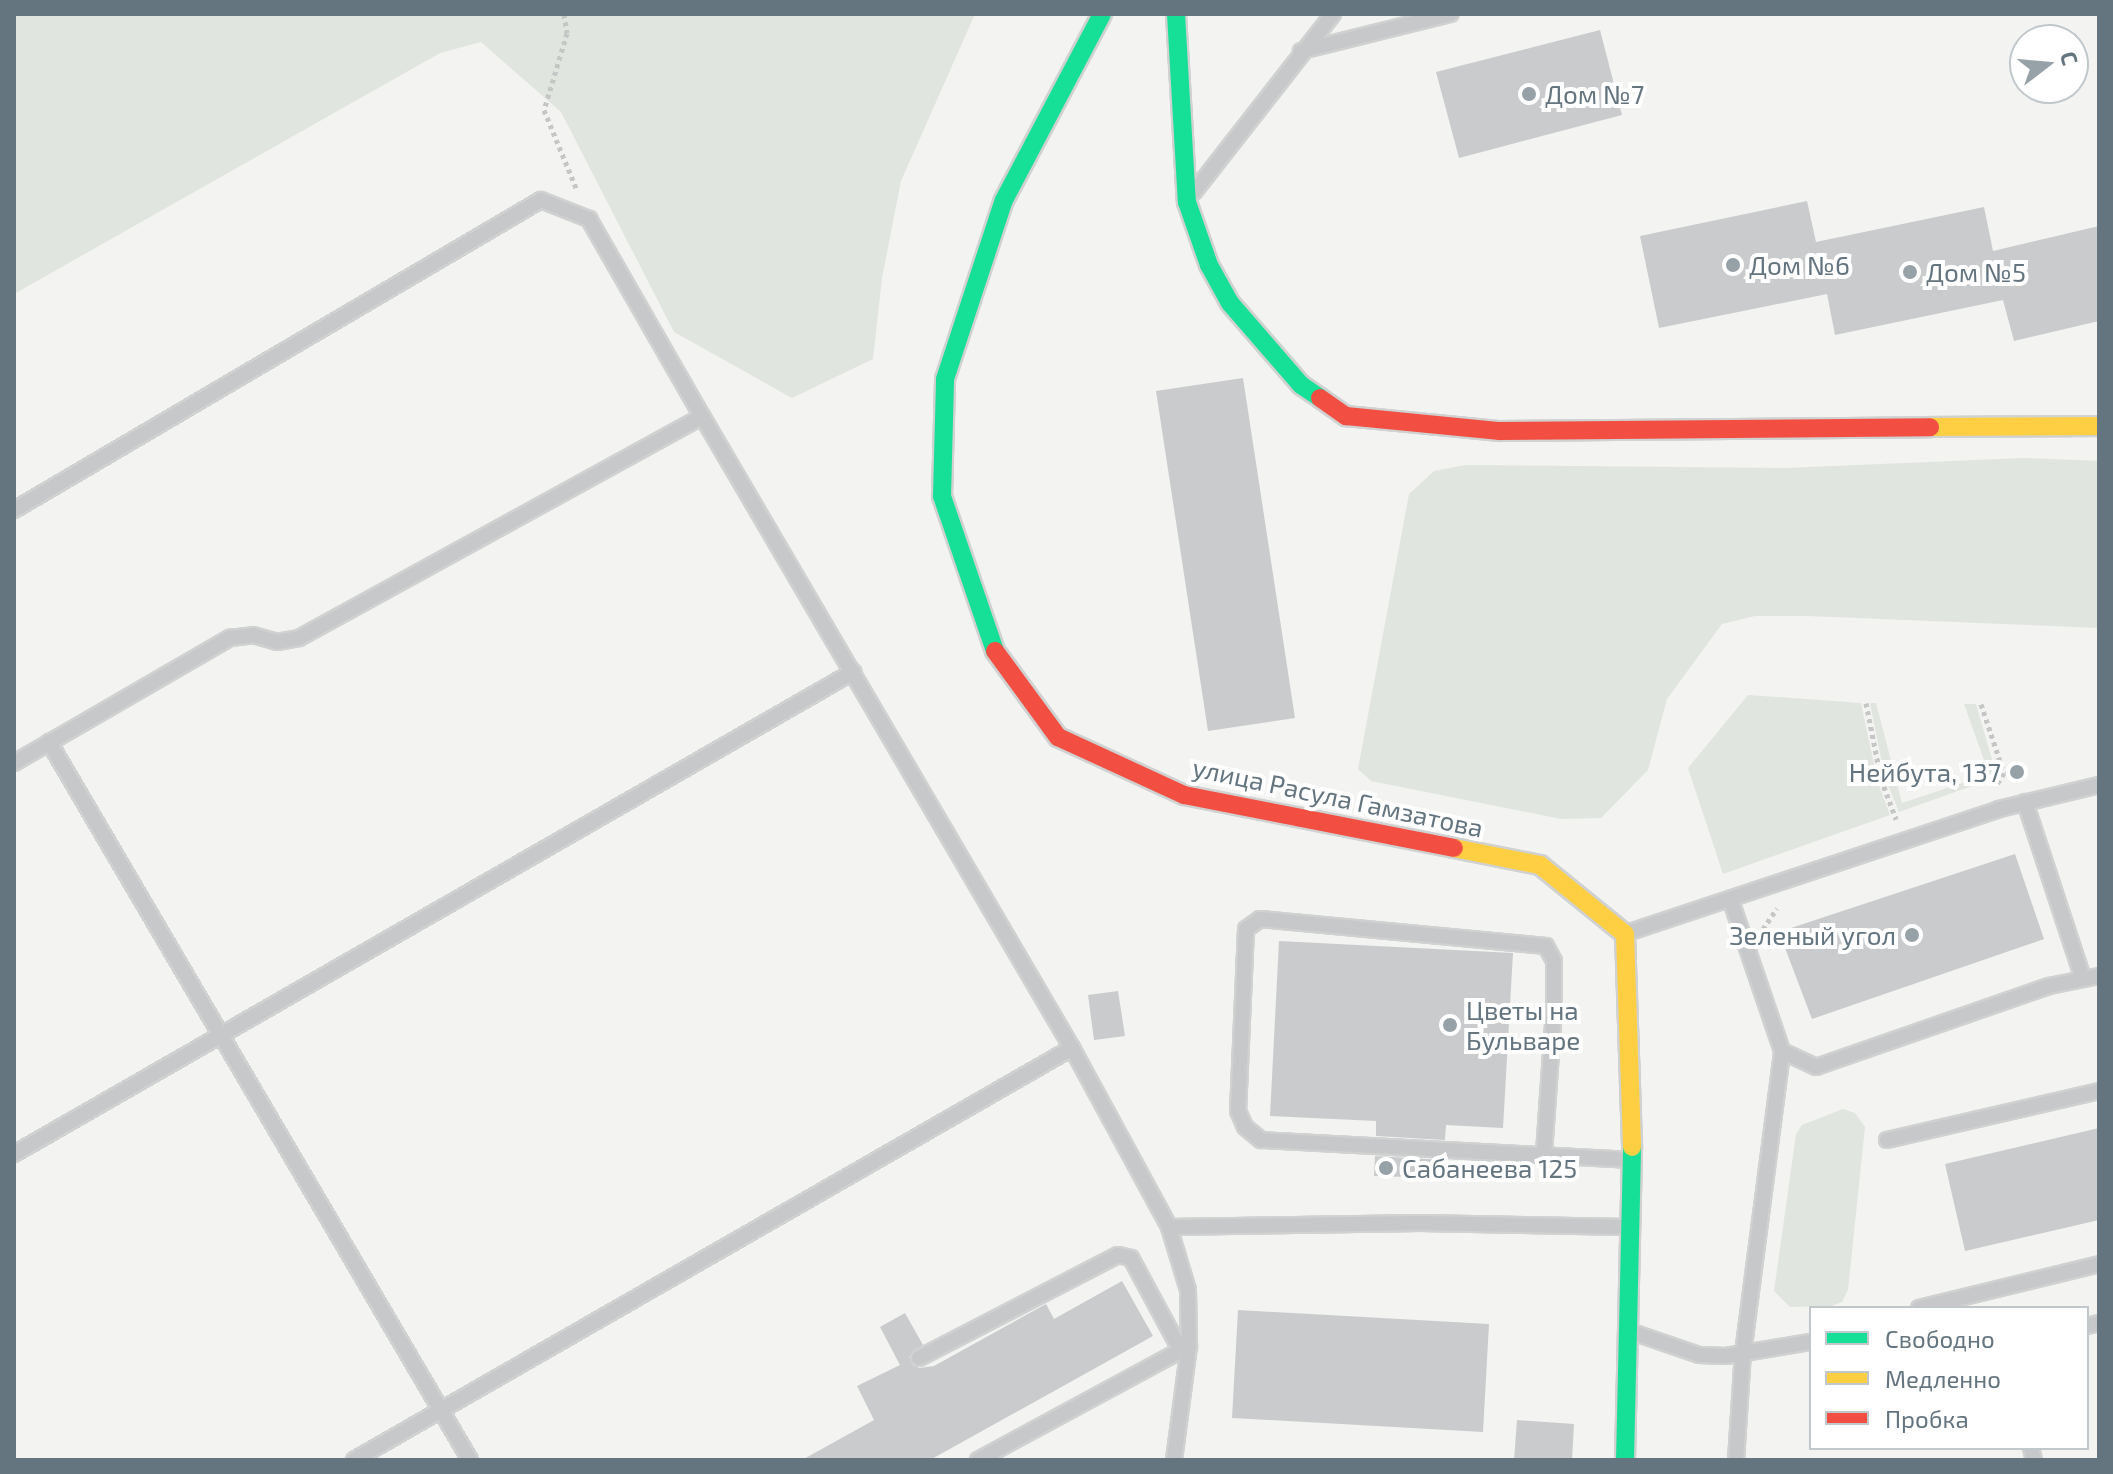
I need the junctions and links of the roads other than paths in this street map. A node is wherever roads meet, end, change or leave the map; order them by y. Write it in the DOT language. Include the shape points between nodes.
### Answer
graph roads {
  1 [pos="1102,14"];
  2 [pos="1176,14"];
  3 [pos="1333,14"];
  4 [pos="1450,14"];
  5 [pos="1301,51"];
  6 [pos="1187,202"];
  7 [pos="702,416"];
  8 [pos="2099,426"];
  9 [pos="14,510"];
  10 [pos="853,672"];
  11 [pos="49,742"];
  12 [pos="14,763"];
  13 [pos="2099,785"];
  14 [pos="2025,802"];
  15 [pos="1731,901"];
  16 [pos="1625,934"];
  17 [pos="2099,976"];
  18 [pos="2083,978"];
  19 [pos="221,1038"];
  20 [pos="1072,1048"];
  21 [pos="1782,1051"];
  22 [pos="2099,1091"];
  23 [pos="1887,1140"];
  24 [pos="1544,1153"];
  25 [pos="14,1154"];
  26 [pos="1632,1160"];
  27 [pos="1169,1227"];
  28 [pos="1631,1228"];
  29 [pos="2099,1264"];
  30 [pos="1927,1306"];
  31 [pos="1629,1331"];
  32 [pos="1809,1342"];
  33 [pos="1185,1348"];
  34 [pos="1743,1353"];
  35 [pos="919,1358"];
  36 [pos="442,1411"];
  37 [pos="354,1460"];
  38 [pos="470,1460"];
  39 [pos="978,1460"];
  40 [pos="1174,1460"];
  41 [pos="1625,1460"];
  42 [pos="1736,1460"];
  1 -- 16 [label="main road, улица Расула Гамзатова" via="1004,200 945,379 942,496 995,651 1058,737 1184,795 1540,865"];
  2 -- 6 [label="main road"];
  3 -- 5 [label="lane"];
  4 -- 5 [label="lane"];
  5 -- 6 [label="lane"];
  6 -- 8 [label="main road" via="1209,265 1230,303 1301,385 1346,416 1500,431"];
  7 -- 9 [label="lane" via="589,219 541,200"];
  7 -- 10 [label="lane"];
  7 -- 11 [label="lane" via="299,638 230,638"];
  10 -- 19 [label="lane"];
  10 -- 20 [label="lane"];
  11 -- 12 [label="lane"];
  11 -- 19 [label="lane"];
  13 -- 14 [label="lane"];
  14 -- 15 [label="lane"];
  14 -- 18 [label="lane"];
  15 -- 16 [label="lane"];
  15 -- 21 [label="lane"];
  16 -- 26 [label="main road"];
  17 -- 18 [label="lane"];
  18 -- 21 [label="lane" via="1816,1067"];
  19 -- 25 [label="lane"];
  19 -- 36 [label="lane"];
  20 -- 27 [label="lane"];
  20 -- 36 [label="lane"];
  21 -- 34 [label="lane"];
  22 -- 23 [label="lane"];
  24 -- 24 [label="lane" via="1261,1140 1253,1134 1238,1111 1246,929 1260,919 1546,946 1554,961 1554,1009"];
  24 -- 26 [label="lane"];
  26 -- 28 [label="main road"];
  27 -- 28 [label="lane" via="1420,1223"];
  27 -- 33 [label="lane" via="1188,1290"];
  28 -- 31 [label="main road"];
  29 -- 30 [label="lane"];
  31 -- 34 [label="lane" via="1699,1355"];
  31 -- 41 [label="main road"];
  32 -- 34 [label="lane"];
  33 -- 35 [label="lane" via="1131,1258 1118,1255"];
  33 -- 39 [label="lane"];
  33 -- 40 [label="lane"];
  34 -- 42 [label="lane"];
  36 -- 37 [label="lane"];
  36 -- 38 [label="lane"];
}
